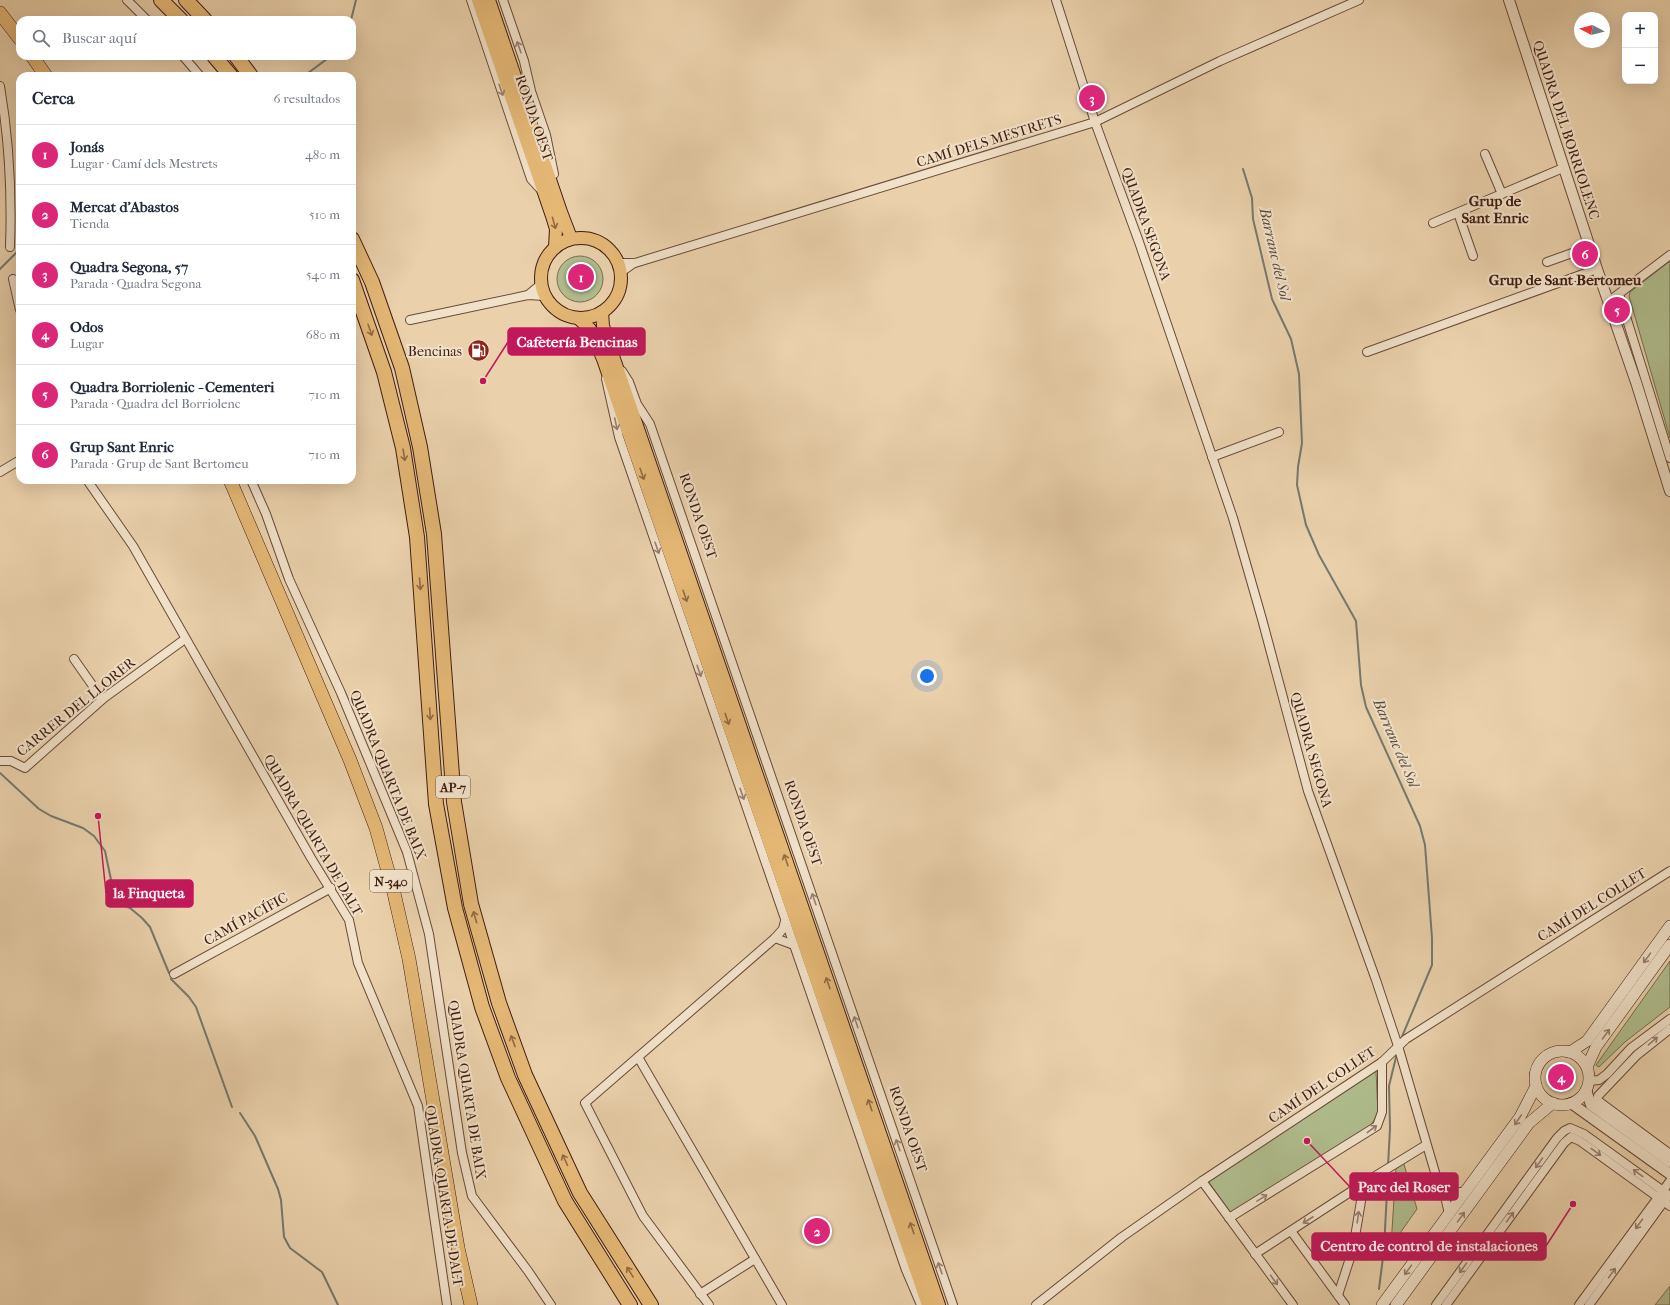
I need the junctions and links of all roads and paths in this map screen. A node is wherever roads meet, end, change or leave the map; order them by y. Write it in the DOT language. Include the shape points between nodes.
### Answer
graph roads {
  1 [pos="127,0"];
  2 [pos="162,0"];
  3 [pos="186,0"];
  4 [pos="471,0"];
  5 [pos="478,0"];
  6 [pos="489,0"];
  7 [pos="503,0"];
  8 [pos="1056,0"];
  9 [pos="1359,0"];
  10 [pos="1509,0"];
  11 [pos="0,13"];
  12 [pos="143,16"];
  13 [pos="177,16"];
  14 [pos="201,16"];
  15 [pos="16,34"];
  16 [pos="35,60"];
  17 [pos="186,60"];
  18 [pos="217,60"];
  19 [pos="239,60"];
  20 [pos="43,72"];
  21 [pos="197,72"];
  22 [pos="227,72"];
  23 [pos="248,72"];
  24 [pos="0,86"];
  25 [pos="1095,122"];
  26 [pos="1485,154"];
  27 [pos="1563,168"];
  28 [pos="550,194"];
  29 [pos="1502,194"];
  30 [pos="1458,213"];
  31 [pos="1433,223"];
  32 [pos="572,238"];
  33 [pos="555,246"];
  34 [pos="10,247"];
  35 [pos="1589,247"];
  36 [pos="356,248"];
  37 [pos="1670,255"];
  38 [pos="1473,256"];
  39 [pos="1547,262"];
  40 [pos="619,268"];
  41 [pos="1597,269"];
  42 [pos="13,279"];
  43 [pos="543,290"];
  44 [pos="16,292"];
  45 [pos="356,292"];
  46 [pos="1619,294"];
  47 [pos="1608,302"];
  48 [pos="602,312"];
  49 [pos="578,318"];
  50 [pos="410,320"];
  51 [pos="1367,352"];
  52 [pos="608,357"];
  53 [pos="1280,432"];
  54 [pos="1212,457"];
  55 [pos="1670,458"];
  56 [pos="16,462"];
  57 [pos="0,472"];
  58 [pos="90,484"];
  59 [pos="232,484"];
  60 [pos="254,484"];
  61 [pos="1670,491"];
  62 [pos="185,639"];
  63 [pos="74,659"];
  64 [pos="102,699"];
  65 [pos="0,761"];
  66 [pos="1670,871"];
  67 [pos="331,888"];
  68 [pos="785,921"];
  69 [pos="1670,926"];
  70 [pos="775,938"];
  71 [pos="794,945"];
  72 [pos="1670,945"];
  73 [pos="174,974"];
  74 [pos="1670,1019"];
  75 [pos="1670,1029"];
  76 [pos="1398,1046"];
  77 [pos="1570,1052"];
  78 [pos="638,1057"];
  79 [pos="1382,1062"];
  80 [pos="1587,1067"];
  81 [pos="1587,1085"];
  82 [pos="1536,1086"];
  83 [pos="1554,1103"];
  84 [pos="1571,1103"];
  85 [pos="1426,1145"];
  86 [pos="1670,1154"];
  87 [pos="1670,1162"];
  88 [pos="1670,1174"];
  89 [pos="1202,1180"];
  90 [pos="1670,1181"];
  91 [pos="1364,1183"];
  92 [pos="1355,1190"];
  93 [pos="1444,1192"];
  94 [pos="1465,1192"];
  95 [pos="1666,1197"];
  96 [pos="1360,1202"];
  97 [pos="1449,1214"];
  98 [pos="1229,1218"];
  99 [pos="1291,1231"];
  100 [pos="1255,1254"];
  101 [pos="755,1259"];
  102 [pos="700,1294"];
  103 [pos="1338,1295"];
  104 [pos="447,1305"];
  105 [pos="471,1305"];
  106 [pos="551,1305"];
  107 [pos="630,1305"];
  108 [pos="651,1305"];
  109 [pos="709,1305"];
  110 [pos="782,1305"];
  111 [pos="921,1305"];
  112 [pos="928,1305"];
  113 [pos="939,1305"];
  114 [pos="953,1305"];
  115 [pos="1036,1305"];
  116 [pos="1293,1305"];
  117 [pos="1346,1305"];
  118 [pos="1382,1305"];
  119 [pos="1396,1305"];
  120 [pos="1436,1305"];
  121 [pos="1446,1305"];
  122 [pos="1579,1305"];
  123 [pos="1589,1305"];
  1 -- 12 [label="street"];
  2 -- 13 [label="highway"];
  3 -- 14 [label="highway"];
  4 -- 28 [label="street, one-way" via="531,179"];
  5 -- 28 [label="main road, RONDA OEST"];
  6 -- 28 [label="main road, RONDA OEST"];
  28 -- 7 [label="street, RONDA OEST, one-way" via="554,173 546,134"];
  8 -- 25 [label="street, QUADRA SEGONA"];
  9 -- 25 [label="street, CAMÍ DELS MESTRETS" via="1220,61"];
  10 -- 27 [label="street, QUADRA DEL BORRIOLENC"];
  11 -- 15 [label="highway"];
  16 -- 20 [label="highway"];
  17 -- 21 [label="street"];
  18 -- 22 [label="highway"];
  19 -- 23 [label="highway"];
  24 -- 34 [label="street" via="7,135"];
  25 -- 40 [label="street, CAMÍ DELS MESTRETS"];
  25 -- 54 [label="street, QUADRA SEGONA"];
  26 -- 29 [label="street"];
  27 -- 29 [label="street"];
  27 -- 35 [label="street, QUADRA DEL BORRIOLENC"];
  28 -- 32 [label="main road, RONDA OEST"];
  28 -- 33 [label="main road, RONDA OEST, one-way" via="556,229"];
  29 -- 30 [label="street"];
  30 -- 31 [label="street"];
  30 -- 38 [label="street"];
  32 -- 33 [label="main road"];
  32 -- 40 [label="main road" via="598,241 609,249"];
  33 -- 43 [label="main road" via="542,265"];
  35 -- 39 [label="street"];
  35 -- 41 [label="street, QUADRA DEL BORRIOLENC"];
  108 -- 36 [label="highway, AP-7, one-way" via="580,1193 525,1075 499,1003 471,904 454,802 434,534 420,447 402,368 372,282"];
  37 -- 46 [label="street"];
  40 -- 48 [label="main road" via="619,290 610,305"];
  41 -- 47 [label="street, QUADRA DEL BORRIOLENC"];
  41 -- 51 [label="street"];
  42 -- 44 [label="street"];
  43 -- 49 [label="main road" via="557,310"];
  43 -- 50 [label="street"];
  45 -- 107 [label="highway, AP-7, one-way" via="384,372 404,448 417,537 436,804 455,908 482,1007 508,1078 565,1201"];
  46 -- 47 [label="street"];
  46 -- 55 [label="street"];
  47 -- 61 [label="street, QUADRA DEL BORRIOLENC"];
  48 -- 49 [label="main road" via="591,317"];
  48 -- 52 [label="main road, RONDA OEST"];
  49 -- 52 [label="main road, RONDA OEST" via="590,329"];
  52 -- 68 [label="street, RONDA OEST, one-way" via="607,389 619,437"];
  52 -- 112 [label="main road, RONDA OEST, one-way"];
  113 -- 52 [label="main road, RONDA OEST, one-way"];
  114 -- 52 [label="street, RONDA OEST, one-way" via="650,424 637,404 629,382"];
  53 -- 54 [label="street"];
  54 -- 76 [label="street, QUADRA SEGONA" via="1233,518 1308,791"];
  56 -- 57 [label="street"];
  58 -- 62 [label="street, QUADRA QUARTA DE DALT" via="133,546"];
  59 -- 105 [label="highway, N-340" via="350,760 376,828 410,959 458,1248"];
  60 -- 106 [label="street, QUADRA QUARTA DE BAIX" via="289,579 341,693 407,852 429,934 462,1153 472,1196"];
  62 -- 64 [label="street, CARRER DEL LLORER"];
  62 -- 67 [label="street, QUADRA QUARTA DE DALT" via="311,858"];
  63 -- 64 [label="street"];
  64 -- 65 [label="street, CARRER DEL LLORER" via="25,768 11,761"];
  66 -- 76 [label="street, CAMÍ DEL COLLET"];
  67 -- 73 [label="street, CAMÍ PACÍFIC"];
  67 -- 104 [label="street, QUADRA QUARTA DE DALT" via="349,920 358,962 418,1106"];
  68 -- 70 [label="street" via="783,929"];
  68 -- 71 [label="street, RONDA OEST"];
  69 -- 77 [label="main road, one-way" via="1587,1041"];
  70 -- 71 [label="street"];
  70 -- 78 [label="street"];
  71 -- 111 [label="street, RONDA OEST" via="906,1270"];
  80 -- 72 [label="main road, one-way" via="1596,1047"];
  74 -- 81 [label="street" via="1631,1048 1607,1074"];
  86 -- 75 [label="street, one-way" via="1598,1100 1598,1096 1637,1055"];
  76 -- 79 [label="street, CAMÍ DEL COLLET"];
  76 -- 85 [label="street, QUADRA SEGONA"];
  77 -- 80 [label="main road" via="1580,1058"];
  77 -- 82 [label="main road" via="1556,1051 1543,1058 1536,1071"];
  78 -- 101 [label="street"];
  78 -- 102 [label="street" via="585,1103 643,1216"];
  79 -- 89 [label="street, CAMÍ DEL COLLET"];
  98 -- 79 [label="street, one-way" via="1377,1126 1382,1112"];
  80 -- 81 [label="main road"];
  81 -- 84 [label="main road" via="1580,1098"];
  81 -- 87 [label="street" via="1591,1105"];
  82 -- 83 [label="main road" via="1543,1097"];
  82 -- 94 [label="main road, one-way" via="1520,1117"];
  83 -- 84 [label="main road"];
  119 -- 83 [label="main road, one-way" via="1529,1123"];
  84 -- 88 [label="street"];
  85 -- 91 [label="street"];
  85 -- 93 [label="street, QUADRA SEGONA" via="1439,1186"];
  89 -- 98 [label="street"];
  89 -- 115 [label="street, CAMÍ DEL COLLET" via="1122,1237"];
  90 -- 95 [label="street"];
  91 -- 92 [label="street"];
  91 -- 96 [label="street"];
  92 -- 96 [label="street"];
  92 -- 99 [label="street, one-way"];
  93 -- 94 [label="street"];
  93 -- 97 [label="street, QUADRA SEGONA"];
  94 -- 97 [label="main road"];
  95 -- 120 [label="street, one-way" via="1584,1134 1570,1128 1557,1138"];
  121 -- 95 [label="street, one-way" via="1571,1136"];
  95 -- 122 [label="street, one-way"];
  123 -- 95 [label="street, one-way"];
  103 -- 96 [label="street, one-way" via="1353,1249"];
  97 -- 118 [label="main road, one-way"];
  98 -- 100 [label="street"];
  99 -- 100 [label="street"];
  99 -- 103 [label="street"];
  100 -- 116 [label="street, one-way"];
  101 -- 102 [label="street"];
  101 -- 110 [label="street"];
  102 -- 109 [label="street"];
  103 -- 117 [label="street"];
}
